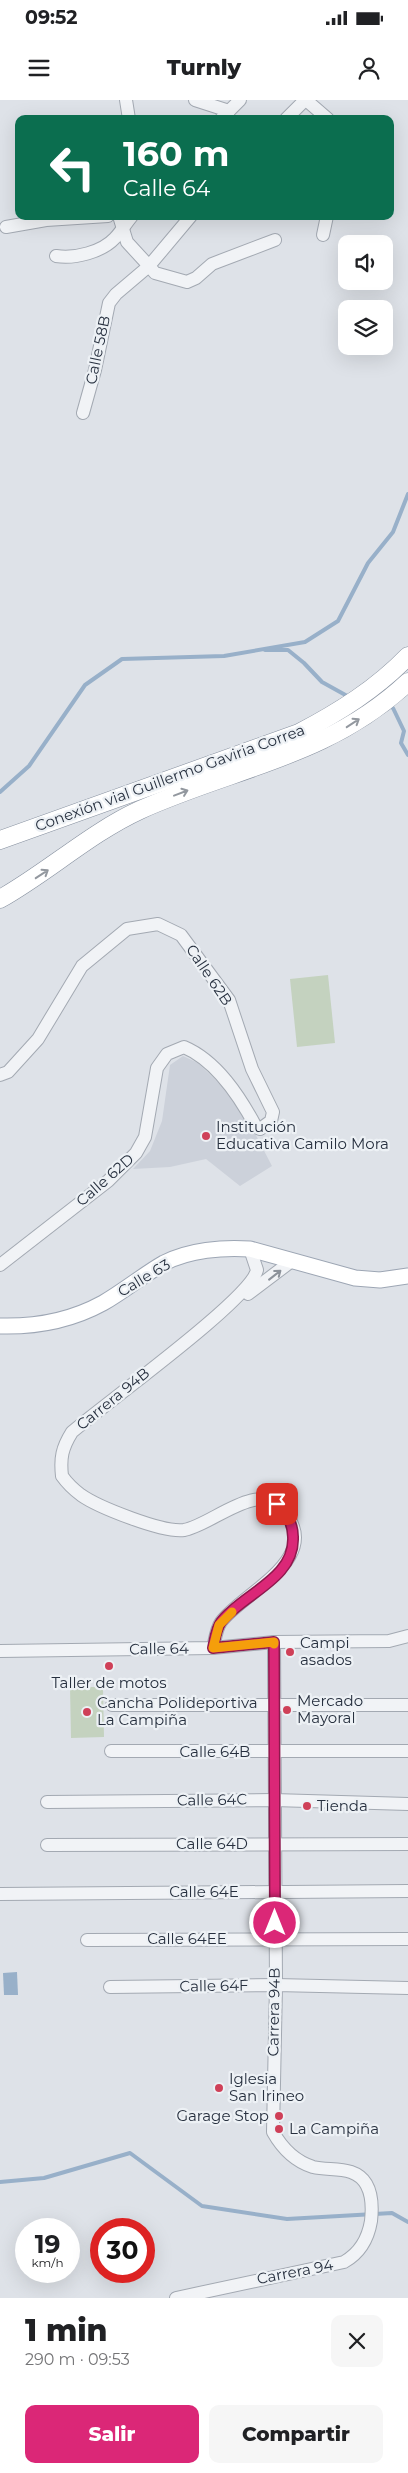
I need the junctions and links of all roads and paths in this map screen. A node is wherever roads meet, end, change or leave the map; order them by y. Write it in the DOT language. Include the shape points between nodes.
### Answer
graph roads {
  1 [pos="126,100"];
  2 [pos="195,100"];
  3 [pos="240,100"];
  4 [pos="306,100"];
  5 [pos="128,115"];
  6 [pos="225,115"];
  7 [pos="290,115"];
  8 [pos="323,115"];
  9 [pos="46,220"];
  10 [pos="188,220"];
  11 [pos="326,220"];
  12 [pos="121,222"];
  13 [pos="6,227"];
  14 [pos="322,235"];
  15 [pos="275,240"];
  16 [pos="56,256"];
  17 [pos="149,266"];
  18 [pos="83,413"];
  19 [pos="408,656"];
  20 [pos="406,684"];
  21 [pos="0,840"];
  22 [pos="0,899"];
  23 [pos="0,1075"];
  24 [pos="273,1112"];
  25 [pos="250,1249"];
  26 [pos="293,1260"];
  27 [pos="0,1265"];
  28 [pos="408,1276"];
  29 [pos="227,1308"];
  30 [pos="0,1326"];
  31 [pos="408,1636"];
  32 [pos="389,1641"];
  33 [pos="274,1642"];
  34 [pos="408,1645"];
  35 [pos="213,1648"];
  36 [pos="0,1651"];
  37 [pos="274,1704"];
  38 [pos="112,1705"];
  39 [pos="408,1705"];
  40 [pos="408,1750"];
  41 [pos="112,1751"];
  42 [pos="274,1752"];
  43 [pos="274,1800"];
  44 [pos="46,1802"];
  45 [pos="408,1804"];
  46 [pos="274,1844"];
  47 [pos="408,1844"];
  48 [pos="47,1845"];
  49 [pos="408,1891"];
  50 [pos="275,1892"];
  51 [pos="0,1894"];
  52 [pos="275,1939"];
  53 [pos="408,1939"];
  54 [pos="87,1940"];
  55 [pos="276,1985"];
  56 [pos="110,1987"];
  57 [pos="408,1988"];
  58 [pos="300,2161"];
  59 [pos="176,2298"];
  1 -- 5 [label="street"];
  2 -- 6 [label="street"];
  3 -- 6 [label="street"];
  4 -- 7 [label="street"];
  4 -- 8 [label="street"];
  9 -- 13 [label="street"];
  10 -- 17 [label="street, Calle 58B"];
  11 -- 14 [label="street"];
  12 -- 16 [label="street" via="116,238 93,252"];
  12 -- 17 [label="street" via="126,242"];
  15 -- 17 [label="street" via="212,264 187,282 155,273"];
  17 -- 18 [label="street, Calle 58B" via="109,303"];
  19 -- 21 [label="highway, Conexión vial Guillermo Gaviria Correa" via="390,674 339,712 299,733"];
  22 -- 20 [label="highway, Conexión vial Guillermo Gaviria Correa, one-way" via="138,811 182,792 311,747 343,730"];
  23 -- 24 [label="street, Calle 62B" via="8,1072 38,1039 82,966 126,929 158,924 181,935 229,1000 252,1069"];
  24 -- 27 [label="street, Calle 62D" via="271,1121 260,1129 256,1127 225,1080 199,1054 184,1048 166,1054 157,1068 145,1136 136,1153 108,1180"];
  25 -- 26 [label="main road, Calle 63"];
  25 -- 29 [label="street, Carrera 94B" via="256,1262 256,1274"];
  25 -- 30 [label="main road, Calle 63" via="193,1253 165,1263 103,1303 75,1315 38,1325"];
  26 -- 28 [label="main road, Calle 63" via="355,1278 380,1280"];
  29 -- 26 [label="street, one-way"];
  29 -- 35 [label="street, Carrera 94B" via="72,1432 62,1447 60,1460 62,1476 82,1495 164,1529 194,1528 253,1499 266,1500 281,1508 289,1518 293,1534 288,1560 266,1584 222,1620"];
  31 -- 32 [label="street, Calle 64"];
  32 -- 33 [label="street, Calle 64"];
  32 -- 34 [label="street"];
  33 -- 35 [label="street, Calle 64"];
  33 -- 37 [label="street, Carrera 94B"];
  35 -- 36 [label="street, Calle 64"];
  37 -- 38 [label="street"];
  37 -- 39 [label="street"];
  37 -- 42 [label="street, Carrera 94B"];
  40 -- 42 [label="street, Calle 64B"];
  41 -- 42 [label="street, Calle 64B"];
  42 -- 43 [label="street, Carrera 94B"];
  43 -- 44 [label="street, Calle 64C"];
  43 -- 45 [label="street, Calle 64C"];
  43 -- 46 [label="street, Carrera 94B"];
  46 -- 47 [label="street, Calle 64D"];
  46 -- 48 [label="street, Calle 64D"];
  46 -- 50 [label="street, Carrera 94B"];
  49 -- 50 [label="street, Calle 64E"];
  50 -- 51 [label="street, Calle 64E"];
  50 -- 52 [label="street, Carrera 94B"];
  52 -- 53 [label="street, Calle 64EE"];
  52 -- 54 [label="street, Calle 64EE"];
  52 -- 55 [label="street, Carrera 94B"];
  55 -- 56 [label="street, Calle 64F"];
  55 -- 57 [label="street, Calle 64F"];
  55 -- 58 [label="street, Carrera 94B" via="273,2132 286,2150"];
  58 -- 59 [label="street, Carrera 94" via="314,2167 351,2172 364,2182 372,2197 370,2225 359,2250 344,2262"];
}
